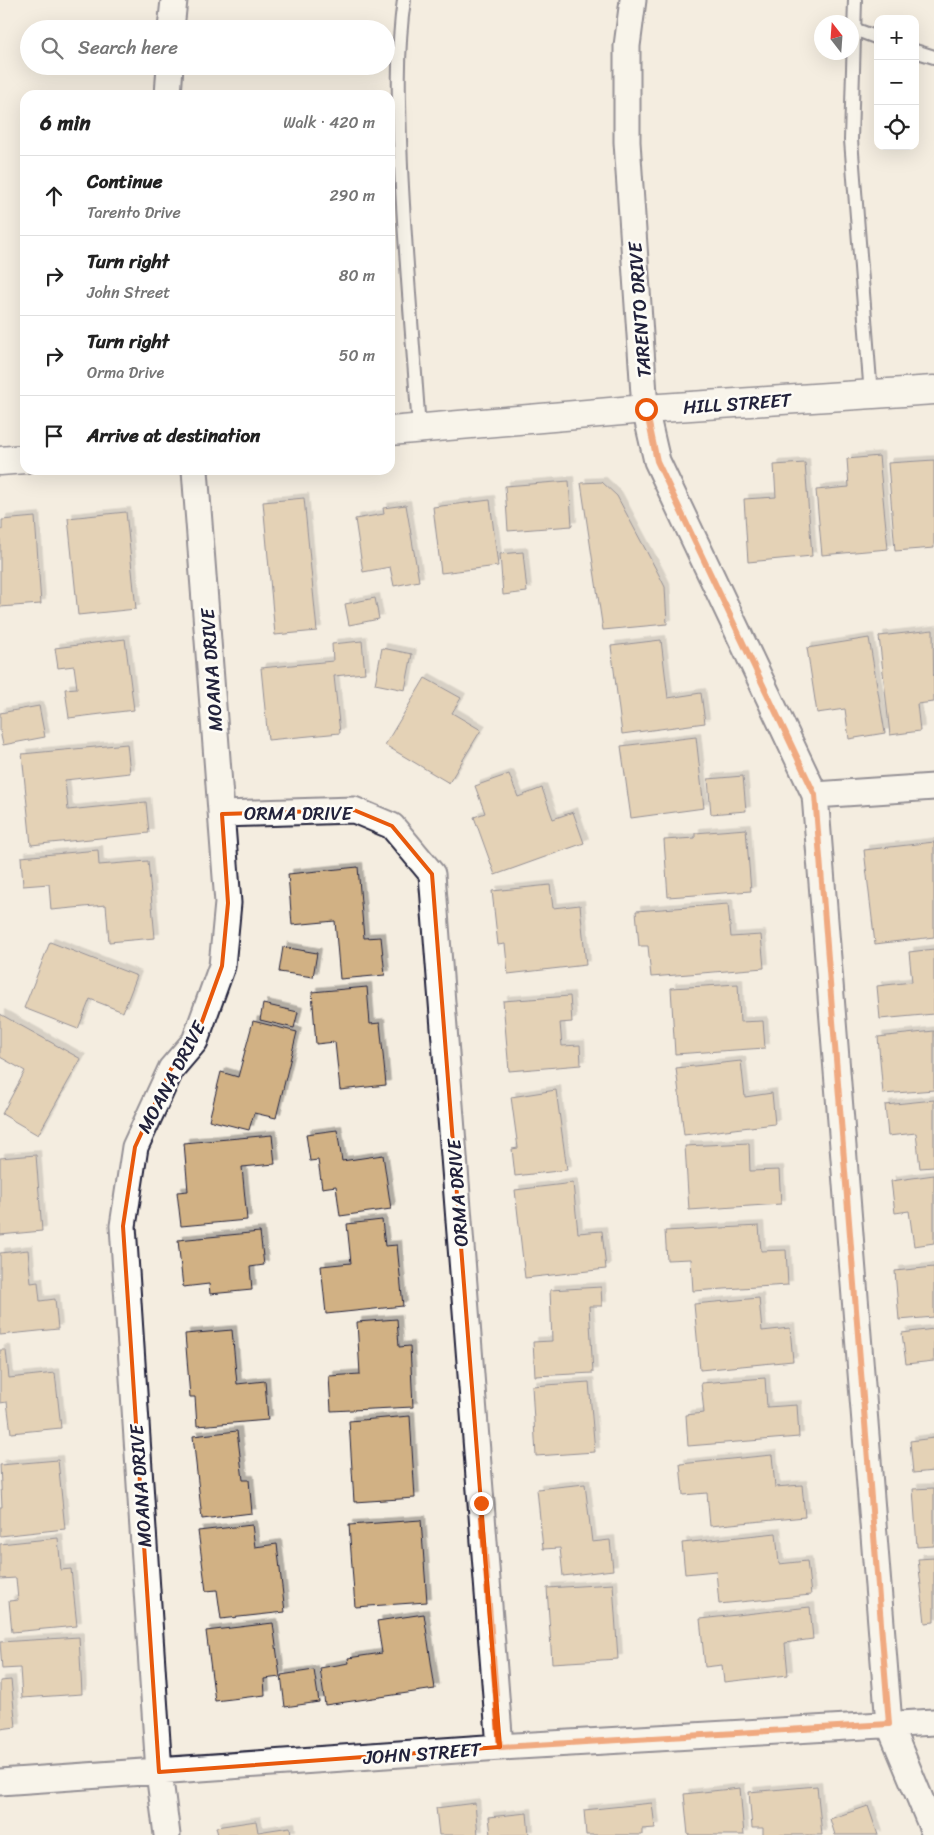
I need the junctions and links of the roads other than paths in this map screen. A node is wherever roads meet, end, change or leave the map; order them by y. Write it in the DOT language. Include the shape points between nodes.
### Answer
graph roads {
  1 [pos="174,0"];
  2 [pos="404,0"];
  3 [pos="632,0"];
  4 [pos="856,0"];
  5 [pos="855,15"];
  6 [pos="172,20"];
  7 [pos="859,31"];
  8 [pos="874,36"];
  9 [pos="919,52"];
  10 [pos="934,57"];
  11 [pos="853,60"];
  12 [pos="169,75"];
  13 [pos="168,90"];
  14 [pos="934,390"];
  15 [pos="871,395"];
  16 [pos="646,409"];
  17 [pos="419,429"];
  18 [pos="395,431"];
  19 [pos="20,459"];
  20 [pos="0,461"];
  21 [pos="195,475"];
  22 [pos="934,788"];
  23 [pos="815,795"];
  24 [pos="222,814"];
  25 [pos="934,1722"];
  26 [pos="889,1724"];
  27 [pos="500,1747"];
  28 [pos="159,1772"];
  29 [pos="0,1782"];
  30 [pos="934,1832"];
  31 [pos="167,1835"];
  1 -- 6 [label="street"];
  2 -- 17 [label="lane" via="400,28 399,113"];
  3 -- 16 [label="street, TARENTO DRIVE" via="627,46 627,142"];
  4 -- 5 [label="lane"];
  7 -- 8 [label="lane"];
  9 -- 10 [label="lane"];
  11 -- 15 [label="lane" via="851,140"];
  12 -- 13 [label="street"];
  14 -- 15 [label="street, HILL STREET"];
  15 -- 16 [label="street, HILL STREET"];
  16 -- 17 [label="street, HILL STREET"];
  16 -- 23 [label="street, TARENTO DRIVE" via="657,461"];
  17 -- 18 [label="street, HILL STREET"];
  19 -- 20 [label="street"];
  21 -- 24 [label="street, MOANA DRIVE"];
  22 -- 23 [label="street"];
  23 -- 26 [label="street, TARENTO DRIVE"];
  24 -- 27 [label="street, ORMA DRIVE" via="354,810 392,826 432,874"];
  24 -- 28 [label="street, MOANA DRIVE" via="228,903 222,966 194,1041 171,1069 134,1147 123,1226"];
  25 -- 26 [label="street, JOHN STREET"];
  26 -- 27 [label="street, JOHN STREET"];
  26 -- 30 [label="street, TARENTO DRIVE"];
  27 -- 28 [label="street, JOHN STREET"];
  28 -- 29 [label="street, JOHN STREET"];
  28 -- 31 [label="street, MOANA DRIVE"];
}
